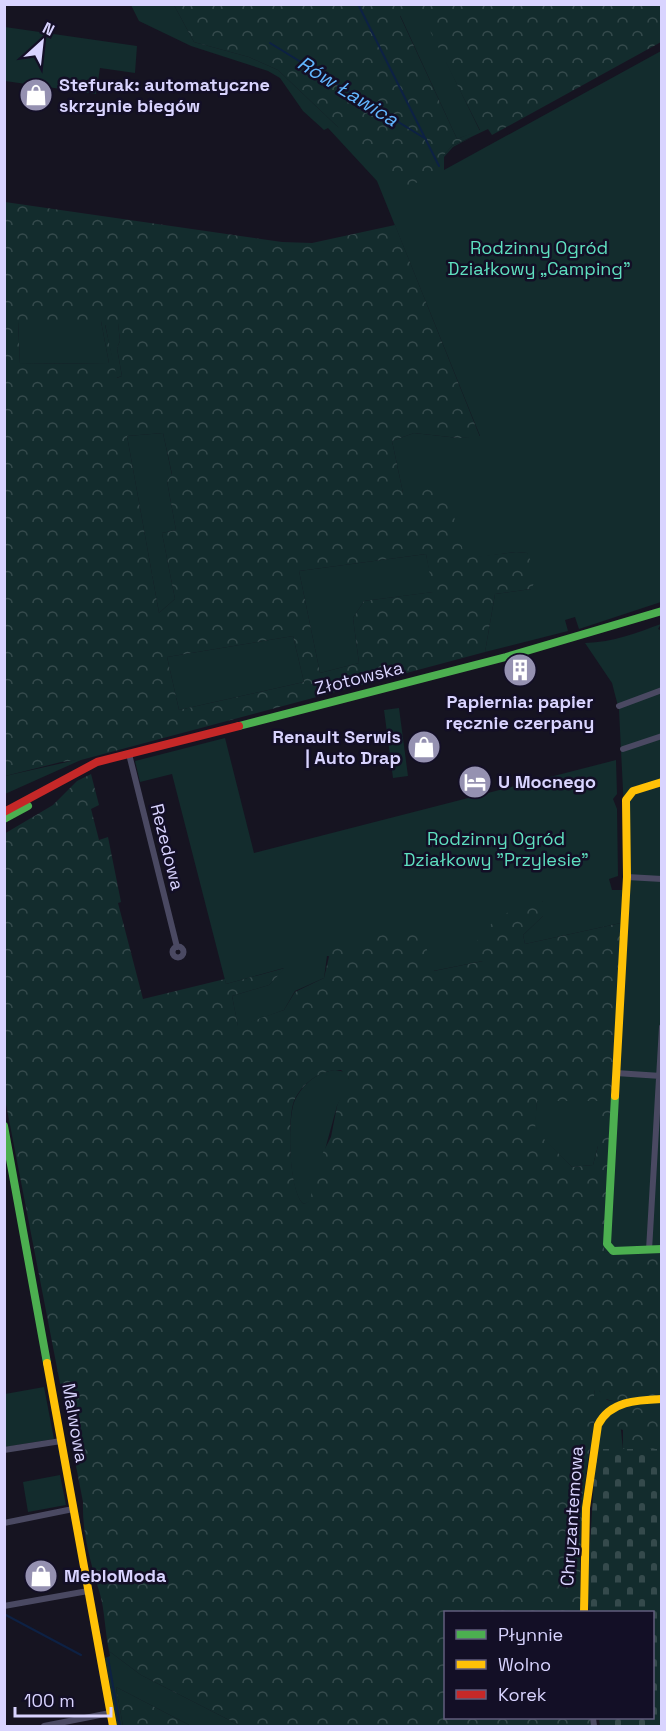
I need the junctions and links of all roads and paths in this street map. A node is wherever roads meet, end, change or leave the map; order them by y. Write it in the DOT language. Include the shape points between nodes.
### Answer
graph roads {
  1 [pos="662,610"];
  2 [pos="662,690"];
  3 [pos="619,706"];
  4 [pos="662,736"];
  5 [pos="622,749"];
  6 [pos="129,754"];
  7 [pos="65,777"];
  8 [pos="662,782"];
  9 [pos="4,812"];
  10 [pos="4,819"];
  11 [pos="627,877"];
  12 [pos="662,879"];
  13 [pos="177,947"];
  14 [pos="662,1027"];
  15 [pos="616,1073"];
  16 [pos="660,1076"];
  17 [pos="4,1126"];
  18 [pos="662,1249"];
  19 [pos="649,1250"];
  20 [pos="662,1399"];
  21 [pos="61,1441"];
  22 [pos="4,1450"];
  23 [pos="73,1509"];
  24 [pos="4,1523"];
  25 [pos="88,1591"];
  26 [pos="4,1606"];
  27 [pos="584,1611"];
  28 [pos="110,1713"];
  29 [pos="44,1726"];
  30 [pos="112,1726"];
  1 -- 6 [label="street, Złotowska" via="555,644"];
  2 -- 3 [label="street"];
  4 -- 5 [label="street"];
  6 -- 7 [label="street, Złotowska" via="89,765"];
  6 -- 13 [label="street, Rezedowa"];
  7 -- 9 [label="street, Złotowska"];
  7 -- 10 [label="street, Złotowska" via="23,810"];
  8 -- 11 [label="street" via="628,795"];
  11 -- 12 [label="street"];
  11 -- 15 [label="street"];
  14 -- 16 [label="street"];
  15 -- 16 [label="street"];
  15 -- 19 [label="street" via="607,1244 613,1251"];
  16 -- 19 [label="street"];
  17 -- 21 [label="street, Malwowa"];
  18 -- 19 [label="street"];
  20 -- 27 [label="street, Chryzantemowa" via="609,1409 598,1423 590,1468 582,1571"];
  21 -- 22 [label="street"];
  21 -- 23 [label="street, Malwowa"];
  23 -- 24 [label="street"];
  23 -- 25 [label="street, Malwowa"];
  25 -- 26 [label="street"];
  25 -- 28 [label="street, Malwowa"];
  28 -- 29 [label="street"];
  28 -- 30 [label="street, Malwowa"];
}
